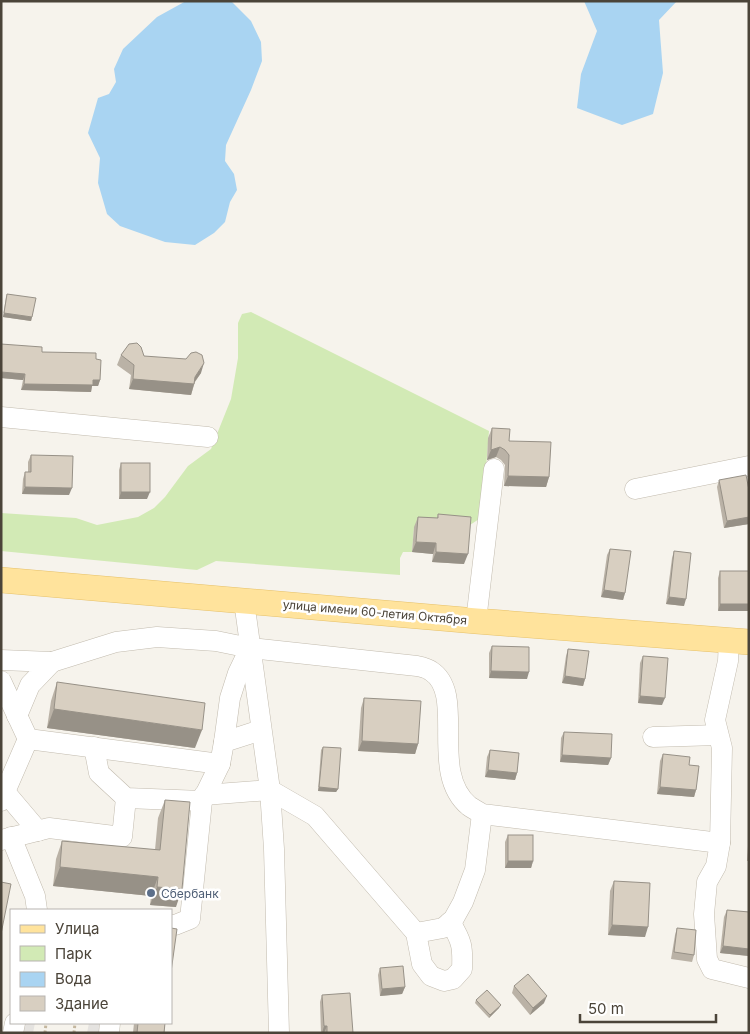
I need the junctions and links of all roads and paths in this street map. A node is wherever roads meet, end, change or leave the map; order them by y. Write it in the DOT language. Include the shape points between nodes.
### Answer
graph roads {
  1 [pos="1,417"];
  2 [pos="208,437"];
  3 [pos="749,466"];
  4 [pos="494,469"];
  5 [pos="635,489"];
  6 [pos="1,580"];
  7 [pos="244,601"];
  8 [pos="476,621"];
  9 [pos="739,641"];
  10 [pos="250,648"];
  11 [pos="1,660"];
  12 [pos="52,662"];
  13 [pos="1,681"];
  14 [pos="17,716"];
  15 [pos="261,730"];
  16 [pos="718,736"];
  17 [pos="653,737"];
  18 [pos="28,739"];
  19 [pos="224,742"];
  20 [pos="94,747"];
  21 [pos="220,764"];
  22 [pos="270,790"];
  23 [pos="3,796"];
  24 [pos="126,798"];
  25 [pos="203,798"];
  26 [pos="482,814"];
  27 [pos="38,831"];
  28 [pos="6,839"];
  29 [pos="720,843"];
  30 [pos="37,909"];
  31 [pos="450,922"];
  32 [pos="172,925"];
  33 [pos="416,933"];
  34 [pos="749,978"];
  35 [pos="280,1033"];
  1 -- 2 [label="street"];
  3 -- 5 [label="street"];
  4 -- 8 [label="street"];
  6 -- 7 [label="main road, улица имени 60-летия Октября"];
  7 -- 8 [label="main road, улица имени 60-летия Октября"];
  7 -- 10 [label="street"];
  8 -- 9 [label="main road, улица имени 60-летия Октября"];
  9 -- 16 [label="street" via="728,661 715,720"];
  10 -- 12 [label="street" via="216,641 157,637 116,642"];
  10 -- 15 [label="street"];
  10 -- 19 [label="street" via="230,698"];
  10 -- 26 [label="street" via="431,670 447,696 449,771 468,806"];
  11 -- 12 [label="street"];
  12 -- 14 [label="street" via="30,685"];
  13 -- 14 [label="street"];
  14 -- 18 [label="street"];
  15 -- 19 [label="street"];
  15 -- 22 [label="street"];
  16 -- 17 [label="street"];
  16 -- 29 [label="street" via="722,748"];
  18 -- 20 [label="street"];
  18 -- 23 [label="street"];
  19 -- 21 [label="street"];
  20 -- 21 [label="street"];
  20 -- 24 [label="street" via="99,773"];
  21 -- 25 [label="street"];
  22 -- 25 [label="street"];
  22 -- 33 [label="street" via="315,816"];
  22 -- 35 [label="street"];
  23 -- 27 [label="street"];
  24 -- 25 [label="street"];
  24 -- 27 [label="street" via="122,837 49,828"];
  25 -- 32 [label="street" via="190,919"];
  26 -- 29 [label="street"];
  26 -- 31 [label="street" via="475,870"];
  27 -- 28 [label="street"];
  28 -- 30 [label="street" via="35,896"];
  29 -- 34 [label="street" via="716,866 707,882 704,914 707,959 712,969"];
  31 -- 33 [label="street" via="443,928"];
  31 -- 33 [label="street" via="460,939 463,953 462,969 453,979 444,981 430,976 422,964"];
}
